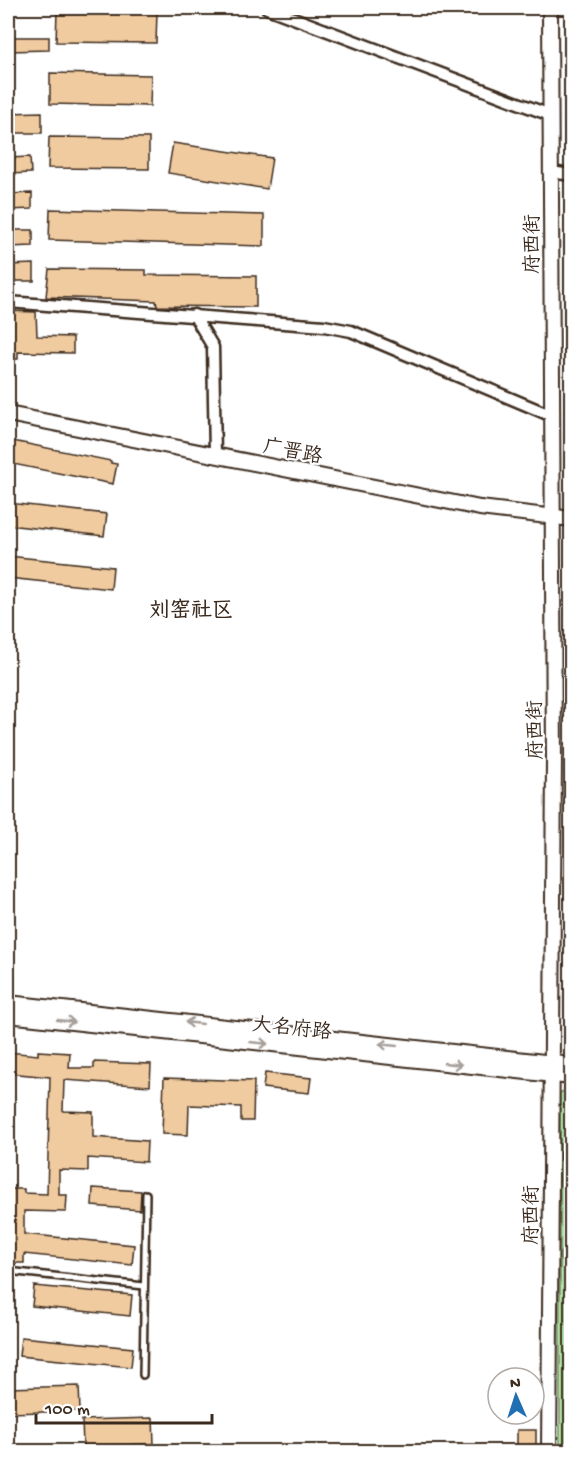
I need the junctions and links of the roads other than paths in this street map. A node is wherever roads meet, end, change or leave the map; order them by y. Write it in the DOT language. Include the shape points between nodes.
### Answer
graph roads {
  1 [pos="267,8"];
  2 [pos="550,8"];
  3 [pos="550,115"];
  4 [pos="550,172"];
  5 [pos="572,175"];
  6 [pos="8,302"];
  7 [pos="194,315"];
  8 [pos="8,414"];
  9 [pos="550,415"];
  10 [pos="215,455"];
  11 [pos="551,517"];
  12 [pos="572,519"];
  13 [pos="8,1003"];
  14 [pos="8,1015"];
  15 [pos="572,1065"];
  16 [pos="550,1069"];
  17 [pos="572,1077"];
  18 [pos="146,1194"];
  19 [pos="8,1271"];
  20 [pos="144,1286"];
  21 [pos="143,1375"];
  22 [pos="549,1452"];
  1 -- 3 [label="street"];
  2 -- 3 [label="street, 府西街"];
  3 -- 4 [label="street, 府西街"];
  4 -- 5 [label="street"];
  4 -- 9 [label="street, 府西街"];
  6 -- 7 [label="street"];
  7 -- 9 [label="street" via="351,331"];
  7 -- 10 [label="street" via="213,347"];
  8 -- 10 [label="street, 广晋路"];
  9 -- 11 [label="street, 府西街"];
  10 -- 11 [label="street, 广晋路" via="480,508"];
  11 -- 12 [label="street, 广晋路"];
  11 -- 16 [label="street, 府西街" via="554,762"];
  16 -- 13 [label="street, 大名府路, one-way"];
  14 -- 16 [label="street, 大名府路, one-way"];
  15 -- 16 [label="street, 大名府路"];
  16 -- 17 [label="street, 大名府路"];
  16 -- 22 [label="street, 府西街"];
  18 -- 20 [label="lane"];
  19 -- 20 [label="lane"];
  20 -- 21 [label="lane"];
}
